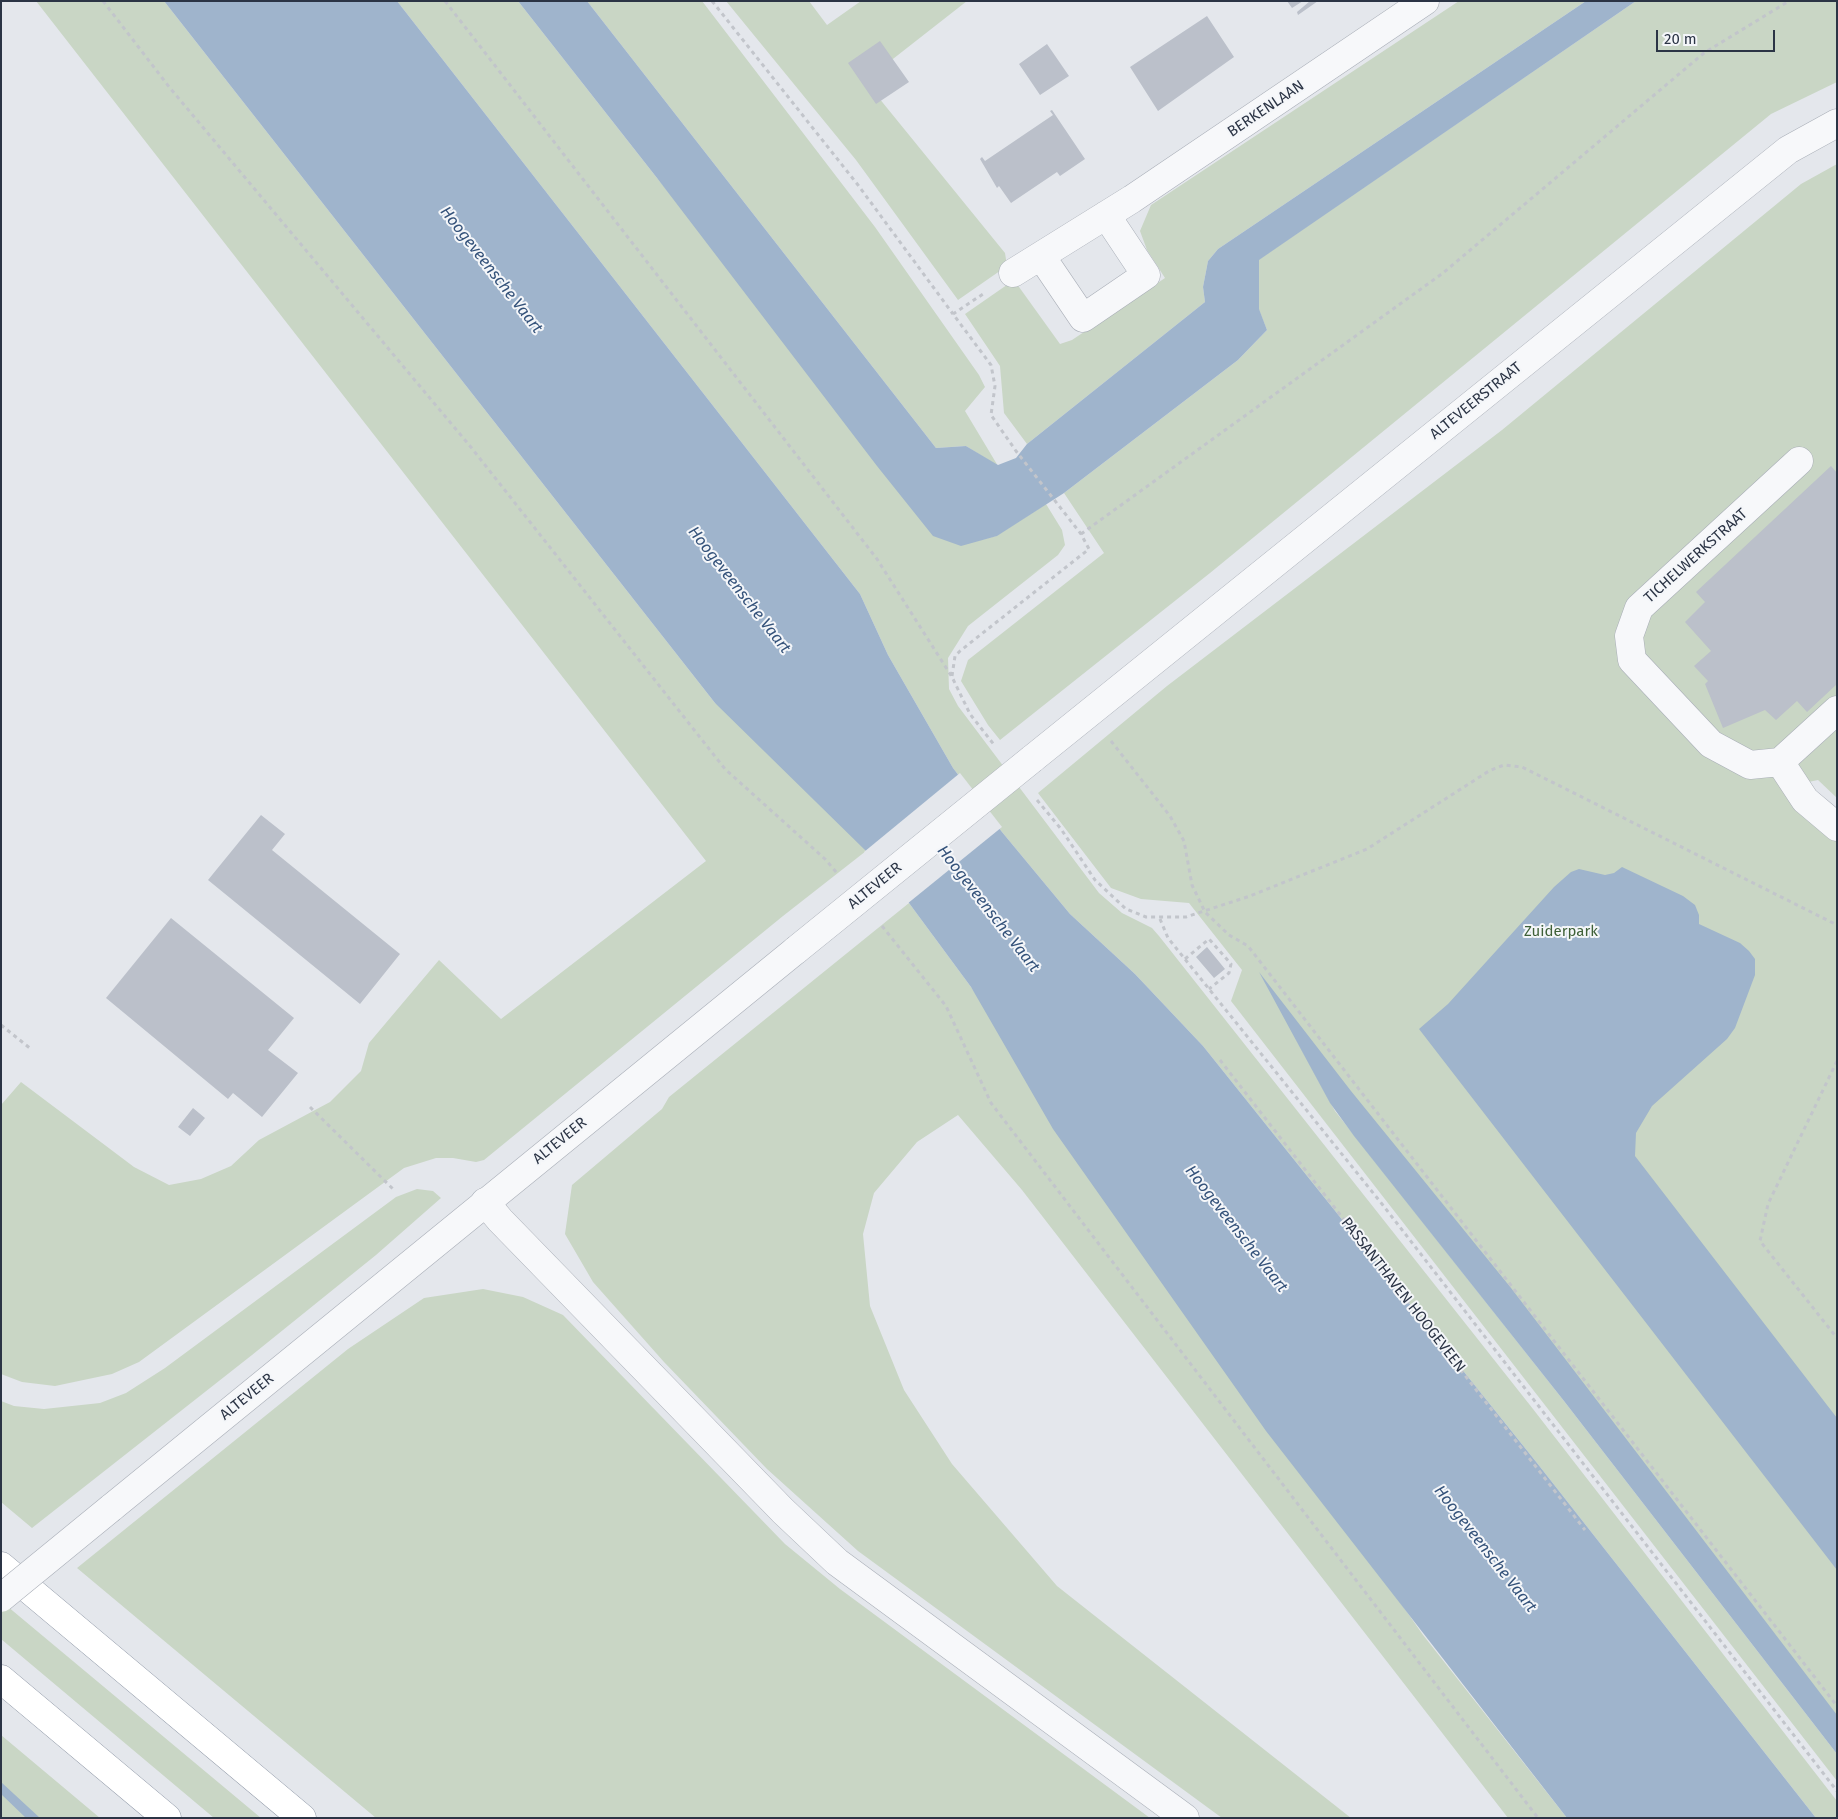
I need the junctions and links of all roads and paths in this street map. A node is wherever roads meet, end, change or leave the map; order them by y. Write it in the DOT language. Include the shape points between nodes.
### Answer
graph roads {
  1 [pos="445,1"];
  2 [pos="712,1"];
  3 [pos="1424,1"];
  4 [pos="1788,1"];
  5 [pos="1837,123"];
  6 [pos="1106,215"];
  7 [pos="1041,256"];
  8 [pos="1013,273"];
  9 [pos="954,314"];
  10 [pos="1799,461"];
  11 [pos="1081,534"];
  12 [pos="952,677"];
  13 [pos="1121,686"];
  14 [pos="1837,710"];
  15 [pos="1089,713"];
  16 [pos="1000,752"];
  17 [pos="1780,762"];
  18 [pos="1033,795"];
  19 [pos="1837,827"];
  20 [pos="1205,912"];
  21 [pos="1160,919"];
  22 [pos="1837,925"];
  23 [pos="1185,959"];
  24 [pos="1209,989"];
  25 [pos="1,1025"];
  26 [pos="32,1049"];
  27 [pos="1220,1060"];
  28 [pos="1837,1061"];
  29 [pos="310,1107"];
  30 [pos="393,1189"];
  31 [pos="485,1202"];
  32 [pos="1837,1338"];
  33 [pos="1585,1530"];
  34 [pos="1,1566"];
  35 [pos="1,1598"];
  36 [pos="1,1679"];
  37 [pos="1837,1706"];
  38 [pos="1837,1791"];
  39 [pos="168,1818"];
  40 [pos="302,1818"];
  41 [pos="1185,1818"];
  1 -- 12 [label="path" via="843,512"];
  2 -- 9 [label="path" via="858,185"];
  3 -- 6 [label="street, BERKENLAAN"];
  4 -- 11 [label="path" via="1704,53 1442,273"];
  5 -- 13 [label="street, ALTEVEERSTRAAT" via="1788,150"];
  6 -- 7 [label="street, BERKENLAAN"];
  6 -- 7 [label="street" via="1146,275 1083,318"];
  7 -- 8 [label="street, BERKENLAAN"];
  8 -- 9 [label="path"];
  9 -- 11 [label="path" via="991,365 995,386 991,414"];
  10 -- 17 [label="street, TICHELWERKSTRAAT" via="1639,608 1629,636 1632,660 1711,744 1750,765"];
  11 -- 12 [label="path" via="1089,549 960,651 955,656"];
  12 -- 16 [label="path" via="970,714"];
  13 -- 15 [label="street, ALTEVEER"];
  14 -- 17 [label="street"];
  15 -- 20 [label="path" via="1170,816 1184,841 1192,885"];
  15 -- 31 [label="street, ALTEVEER, bridge"];
  17 -- 19 [label="street" via="1805,800"];
  18 -- 21 [label="path" via="1110,896 1126,909 1146,918"];
  20 -- 21 [label="path"];
  20 -- 22 [label="path" via="1367,849 1504,765 1522,767 1558,784"];
  20 -- 37 [label="path" via="1229,936 1248,946"];
  21 -- 23 [label="path" via="1168,938"];
  23 -- 24 [label="path"];
  23 -- 24 [label="path" via="1209,939 1231,964 1229,972"];
  24 -- 38 [label="path" via="1382,1204"];
  25 -- 26 [label="path"];
  27 -- 33 [label="path, PASSANTHAVEN HOOGEVEEN"];
  28 -- 32 [label="path" via="1768,1204 1760,1240"];
  29 -- 30 [label="path"];
  31 -- 35 [label="street, ALTEVEER, bridge"];
  31 -- 41 [label="street" via="782,1512 837,1562"];
  34 -- 40 [label="highway"];
  36 -- 39 [label="highway"];
}
